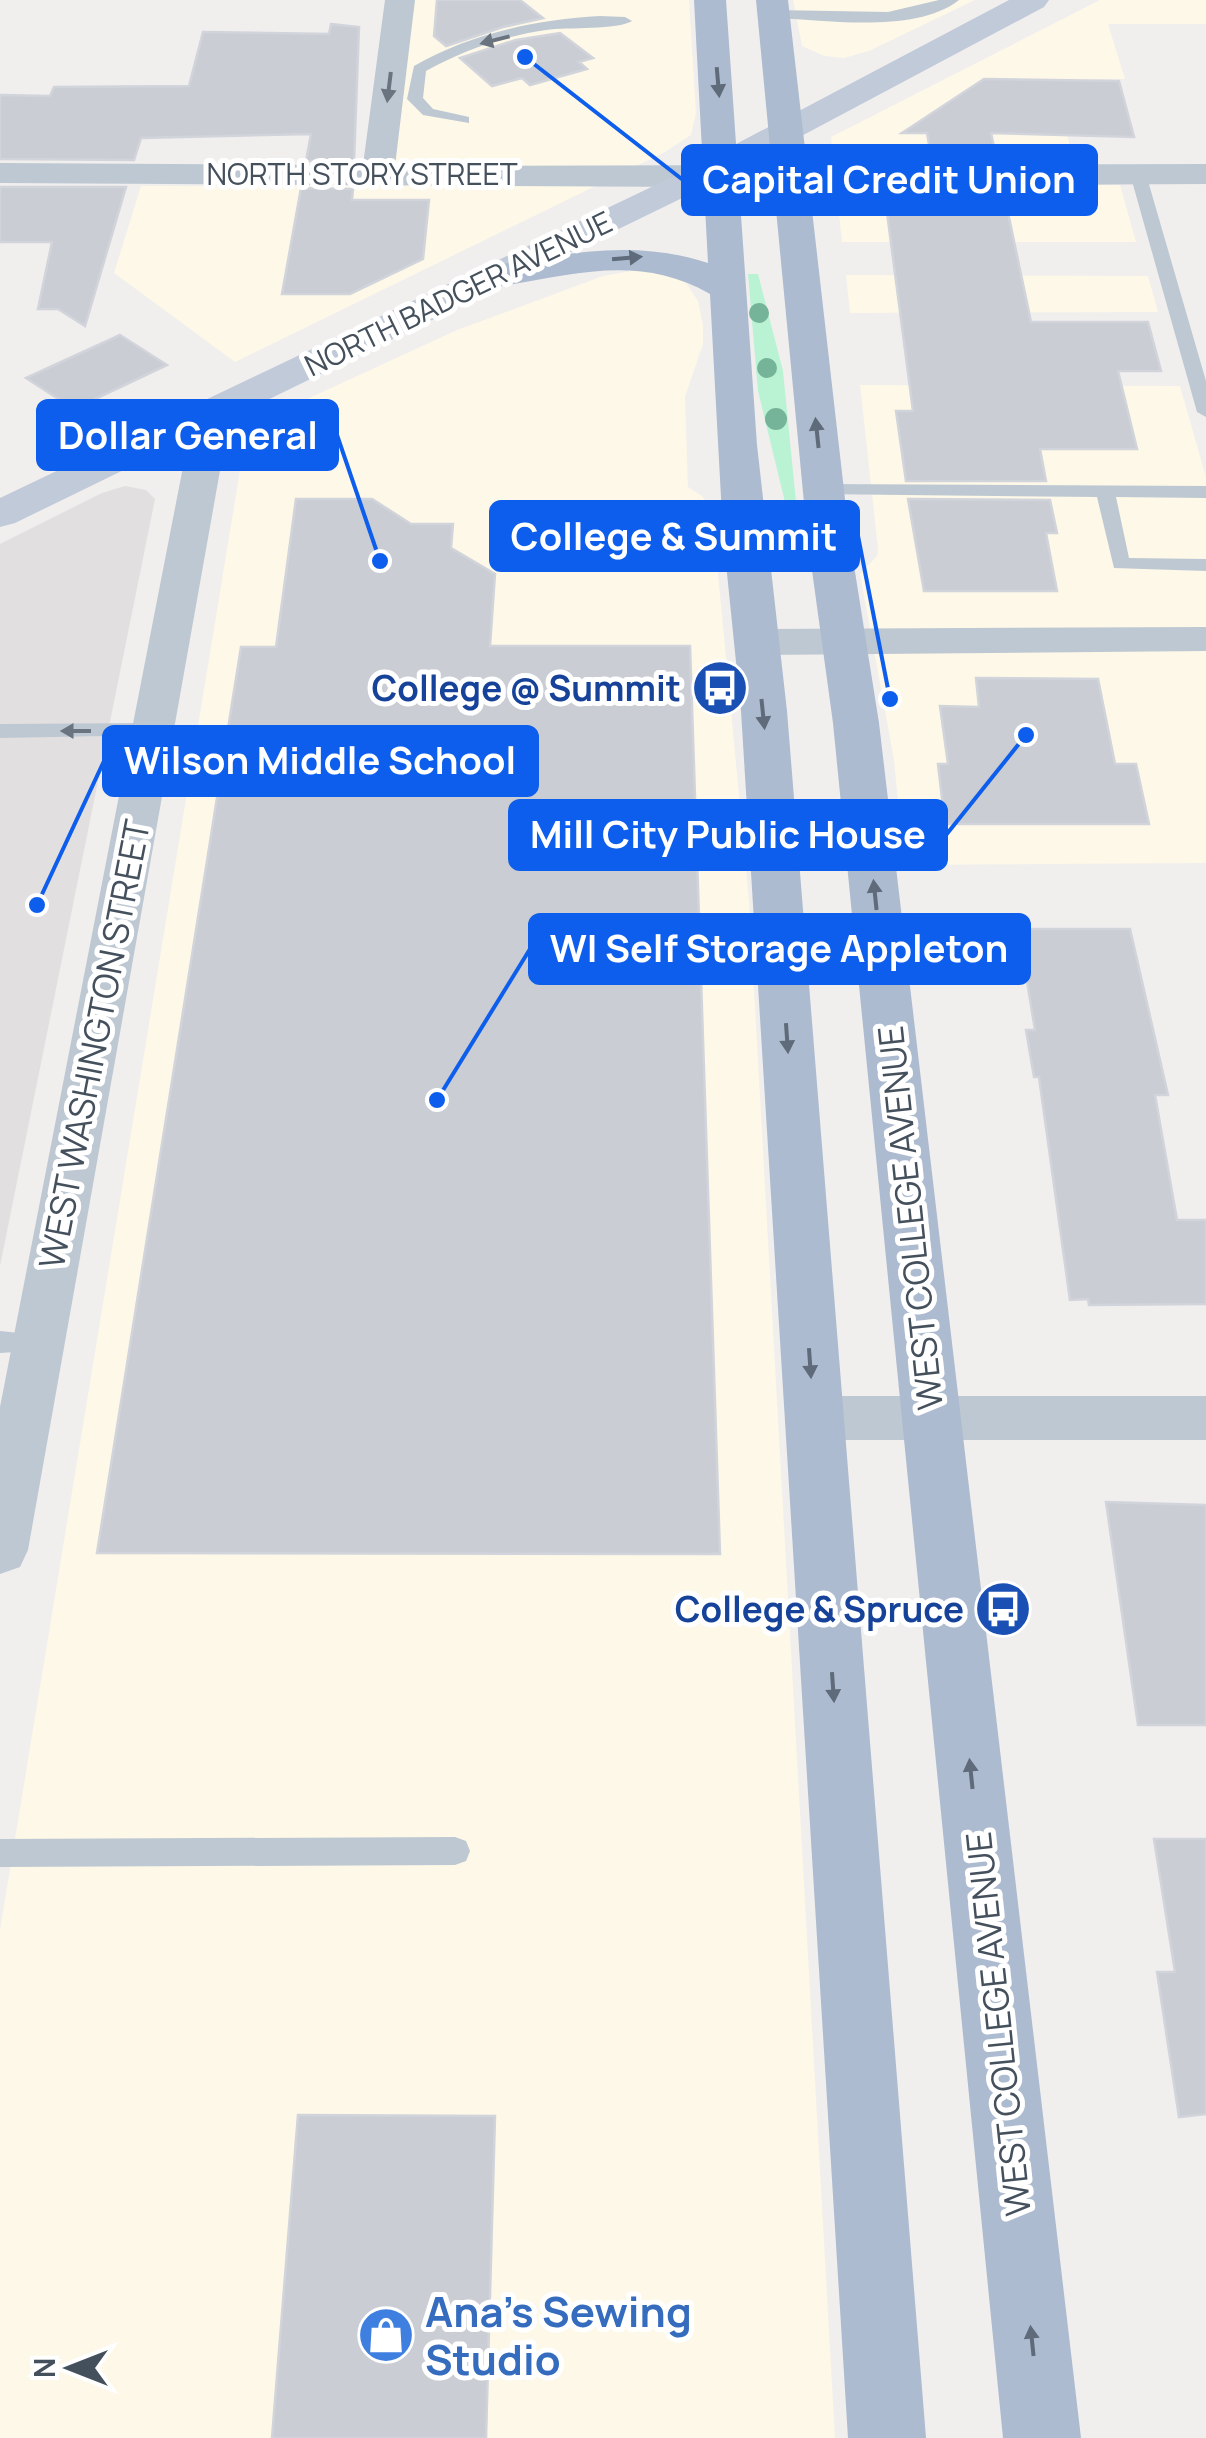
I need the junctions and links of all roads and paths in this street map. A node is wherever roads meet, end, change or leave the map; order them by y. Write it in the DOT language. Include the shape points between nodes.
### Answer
graph roads {
  1 [pos="400,0"];
  2 [pos="710,0"];
  3 [pos="952,0"];
  4 [pos="1033,0"];
  5 [pos="874,4"];
  6 [pos="773,7"];
  7 [pos="835,7"];
  8 [pos="859,15"];
  9 [pos="624,21"];
  10 [pos="463,120"];
  11 [pos="789,153"];
  12 [pos="0,172"];
  13 [pos="715,172"];
  14 [pos="378,174"];
  15 [pos="1138,174"];
  16 [pos="1206,174"];
  17 [pos="496,276"];
  18 [pos="725,287"];
  19 [pos="1206,412"];
  20 [pos="169,432"];
  21 [pos="824,490"];
  22 [pos="1105,491"];
  23 [pos="1206,492"];
  24 [pos="0,514"];
  25 [pos="1206,565"];
  26 [pos="1206,639"];
  27 [pos="841,641"];
  28 [pos="754,642"];
  29 [pos="152,730"];
  30 [pos="0,731"];
  31 [pos="19,1343"];
  32 [pos="814,1418"];
  33 [pos="932,1418"];
  34 [pos="1206,1418"];
  35 [pos="0,1550"];
  36 [pos="455,1851"];
  37 [pos="0,1854"];
  38 [pos="886,2438"];
  39 [pos="1042,2438"];
  1 -- 14 [label="street, one-way"];
  2 -- 13 [label="main road, one-way"];
  3 -- 8 [label="lane" via="908,15"];
  4 -- 11 [label="main road, NORTH BADGER AVENUE"];
  5 -- 8 [label="lane"];
  6 -- 7 [label="lane"];
  6 -- 11 [label="main road, WEST COLLEGE AVENUE"];
  7 -- 8 [label="lane"];
  9 -- 10 [label="lane, one-way" via="584,18 445,52 419,69 415,99 428,112"];
  11 -- 13 [label="main road, NORTH BADGER AVENUE"];
  11 -- 15 [label="street"];
  21 -- 11 [label="main road, WEST COLLEGE AVENUE, one-way"];
  12 -- 14 [label="street, NORTH STORY STREET"];
  13 -- 14 [label="street, NORTH STORY STREET"];
  13 -- 17 [label="main road, NORTH BADGER AVENUE"];
  13 -- 18 [label="main road"];
  15 -- 16 [label="street"];
  15 -- 19 [label="lane"];
  17 -- 18 [label="main road, one-way" via="643,257 684,263"];
  17 -- 20 [label="main road, NORTH BADGER AVENUE"];
  18 -- 28 [label="main road"];
  20 -- 24 [label="main road, NORTH BADGER AVENUE"];
  20 -- 29 [label="street, WEST WASHINGTON STREET" via="202,465"];
  21 -- 22 [label="lane"];
  21 -- 27 [label="main road, WEST COLLEGE AVENUE"];
  22 -- 23 [label="lane"];
  22 -- 25 [label="lane" via="1121,564"];
  26 -- 27 [label="street"];
  27 -- 28 [label="street"];
  33 -- 27 [label="main road, WEST COLLEGE AVENUE, one-way" via="856,723"];
  28 -- 32 [label="main road, one-way"];
  29 -- 30 [label="lane, one-way"];
  29 -- 31 [label="street, WEST WASHINGTON STREET"];
  31 -- 35 [label="street, WEST WASHINGTON STREET"];
  32 -- 33 [label="street"];
  32 -- 38 [label="main road, one-way"];
  33 -- 34 [label="street"];
  39 -- 33 [label="main road, WEST COLLEGE AVENUE, one-way"];
  36 -- 37 [label="lane"];
}
